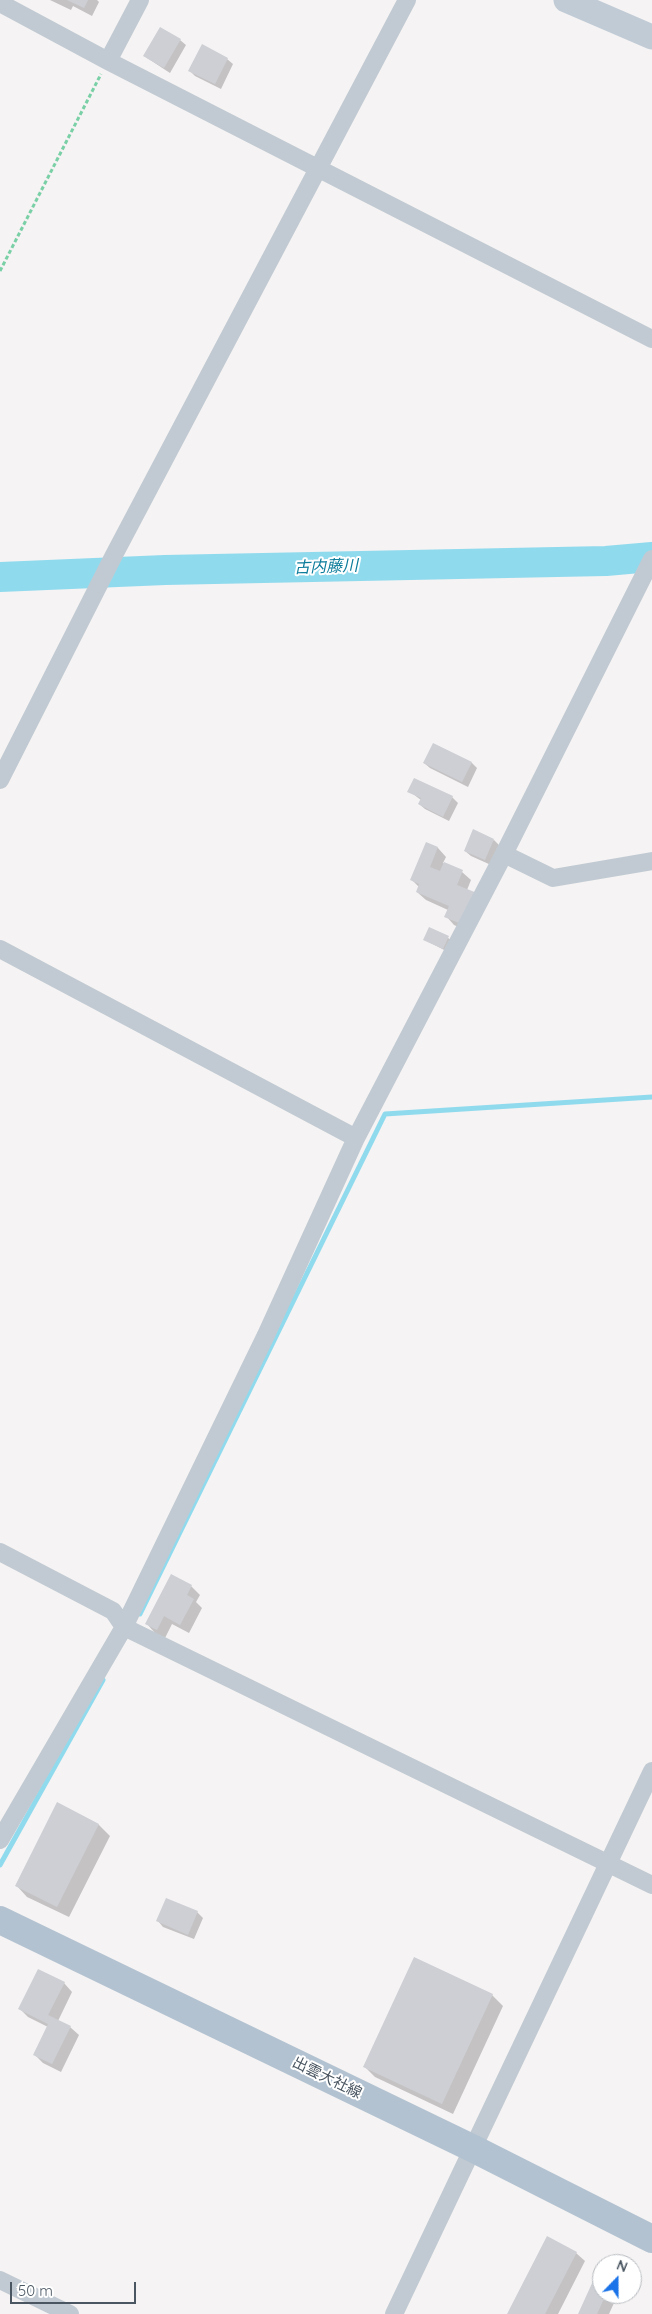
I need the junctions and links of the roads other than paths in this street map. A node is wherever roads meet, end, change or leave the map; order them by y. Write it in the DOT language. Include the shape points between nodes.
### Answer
graph roads {
  1 [pos="140,0"];
  2 [pos="406,0"];
  3 [pos="566,0"];
  4 [pos="0,2"];
  5 [pos="652,37"];
  6 [pos="108,61"];
  7 [pos="318,168"];
  8 [pos="652,339"];
  9 [pos="652,559"];
  10 [pos="0,780"];
  11 [pos="504,854"];
  12 [pos="652,861"];
  13 [pos="0,949"];
  14 [pos="356,1138"];
  15 [pos="0,1552"];
  16 [pos="124,1627"];
  17 [pos="652,1771"];
  18 [pos="0,1840"];
  19 [pos="608,1864"];
  20 [pos="652,1885"];
  21 [pos="0,1920"];
  22 [pos="474,2149"];
  23 [pos="652,2239"];
  24 [pos="0,2280"];
  25 [pos="70,2314"];
  26 [pos="394,2314"];
  1 -- 6 [label="street"];
  2 -- 7 [label="street"];
  3 -- 5 [label="main road"];
  4 -- 6 [label="street"];
  6 -- 7 [label="street"];
  7 -- 8 [label="street"];
  7 -- 10 [label="street" via="114,555"];
  9 -- 11 [label="street"];
  11 -- 12 [label="street" via="553,878"];
  11 -- 14 [label="street"];
  13 -- 14 [label="street"];
  14 -- 16 [label="street" via="266,1334"];
  15 -- 16 [label="street" via="113,1611"];
  16 -- 18 [label="street"];
  16 -- 19 [label="street"];
  17 -- 19 [label="street"];
  19 -- 20 [label="street"];
  19 -- 22 [label="street"];
  21 -- 22 [label="main road, 出雲大社線"];
  22 -- 23 [label="main road, 出雲大社線"];
  22 -- 26 [label="street"];
  24 -- 25 [label="street"];
}
